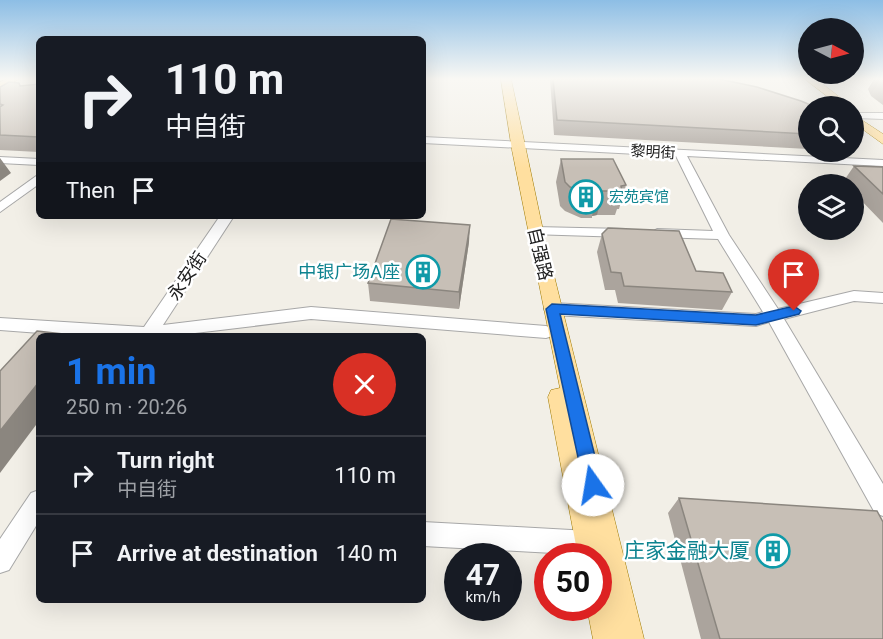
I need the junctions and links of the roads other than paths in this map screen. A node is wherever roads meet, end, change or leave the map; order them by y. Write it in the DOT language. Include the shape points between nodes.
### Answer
graph roads {
  1 [pos="506,109"];
  2 [pos="509,109"];
  3 [pos="864,115"];
  4 [pos="883,116"];
  5 [pos="864,121"];
  6 [pos="864,123"];
  7 [pos="883,134"];
  8 [pos="883,140"];
  9 [pos="426,141"];
  10 [pos="513,145"];
  11 [pos="680,153"];
  12 [pos="0,160"];
  13 [pos="36,162"];
  14 [pos="883,163"];
  15 [pos="36,180"];
  16 [pos="0,208"];
  17 [pos="225,219"];
  18 [pos="535,231"];
  19 [pos="722,235"];
  20 [pos="883,298"];
  21 [pos="552,309"];
  22 [pos="774,316"];
  23 [pos="0,324"];
  24 [pos="52,332"];
  25 [pos="546,332"];
  26 [pos="94,333"];
  27 [pos="149,333"];
  28 [pos="156,333"];
  29 [pos="883,505"];
  30 [pos="36,510"];
  31 [pos="426,534"];
  32 [pos="590,543"];
  33 [pos="534,545"];
  34 [pos="0,561"];
  35 [pos="605,621"];
  36 [pos="609,639"];
  37 [pos="628,639"];
  1 -- 10 [label="main road, 自强路"];
  2 -- 10 [label="main road, 自强路"];
  3 -- 4 [label="street"];
  5 -- 7 [label="main road"];
  6 -- 8 [label="main road"];
  9 -- 10 [label="street, 黎明街"];
  10 -- 11 [label="street, 黎明街"];
  10 -- 18 [label="main road, 自强路"];
  10 -- 25 [label="main road, 自强路"];
  11 -- 14 [label="street, 黎明街"];
  11 -- 19 [label="street"];
  12 -- 13 [label="street"];
  15 -- 16 [label="street"];
  17 -- 27 [label="street, 永安街"];
  18 -- 19 [label="street"];
  18 -- 21 [label="main road, 自强路"];
  19 -- 22 [label="street"];
  20 -- 22 [label="street" via="854,296"];
  21 -- 22 [label="street" via="756,320"];
  21 -- 37 [label="main road, 自强路"];
  22 -- 29 [label="street"];
  23 -- 24 [label="street"];
  24 -- 26 [label="street"];
  25 -- 28 [label="street" via="311,313"];
  25 -- 32 [label="main road, 自强路"];
  30 -- 34 [label="street"];
  31 -- 33 [label="street"];
  35 -- 36 [label="main road"];
}
